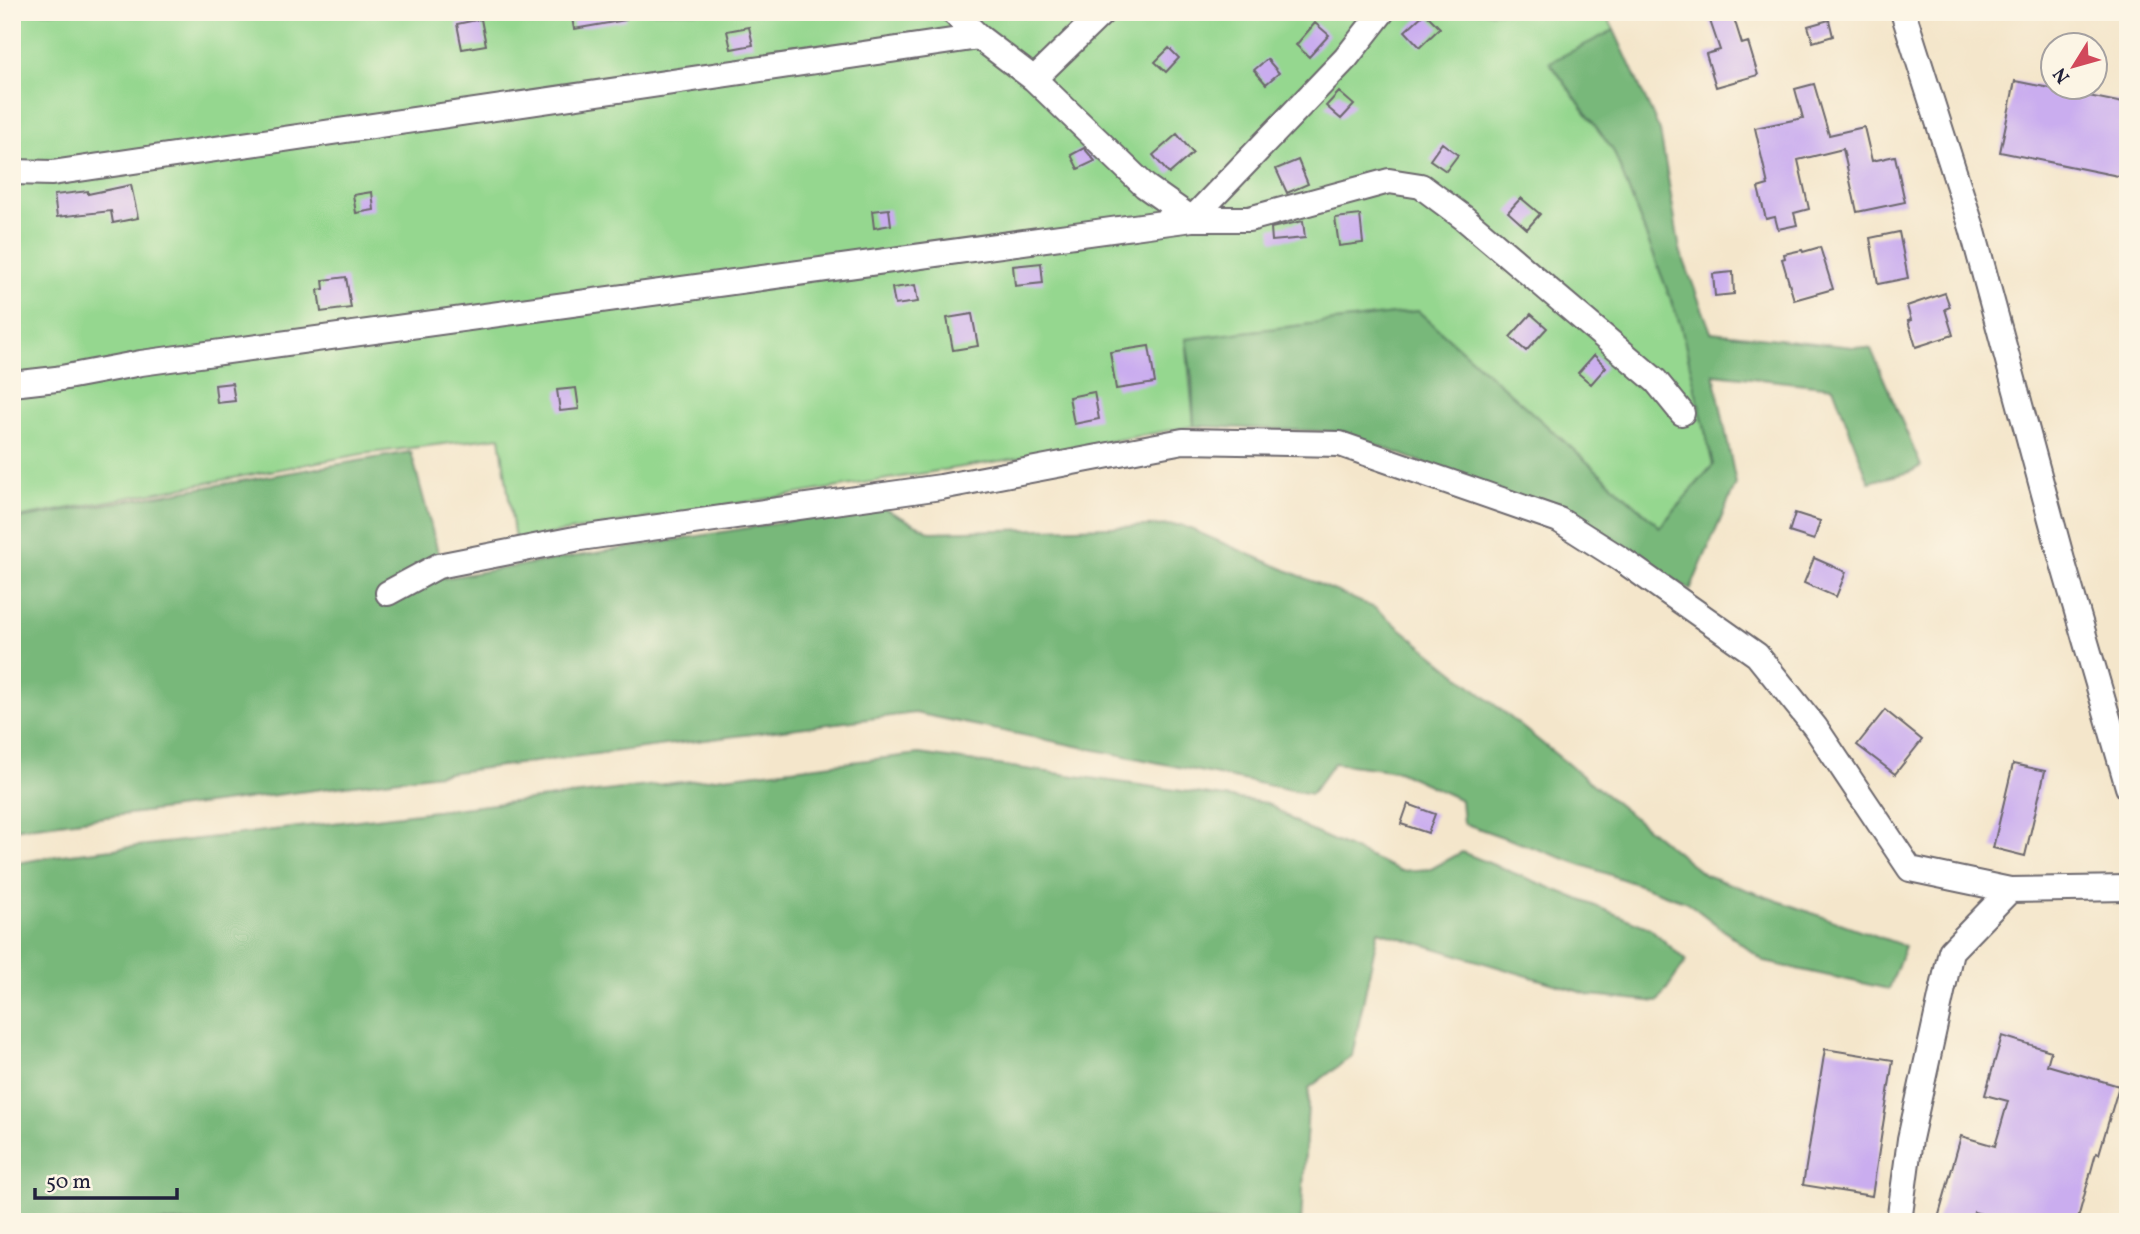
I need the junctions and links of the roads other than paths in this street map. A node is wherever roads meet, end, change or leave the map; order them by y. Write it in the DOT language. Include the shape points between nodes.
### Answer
graph roads {
  1 [pos="953,12"];
  2 [pos="1103,12"];
  3 [pos="1382,12"];
  4 [pos="1903,12"];
  5 [pos="979,37"];
  6 [pos="1034,79"];
  7 [pos="12,172"];
  8 [pos="1192,219"];
  9 [pos="12,384"];
  10 [pos="1682,413"];
  11 [pos="388,593"];
  12 [pos="2128,787"];
  13 [pos="2128,888"];
  14 [pos="2010,890"];
  15 [pos="1899,1222"];
  1 -- 5 [label="street"];
  2 -- 6 [label="street"];
  3 -- 8 [label="street" via="1346,58"];
  4 -- 12 [label="street" via="1972,228"];
  5 -- 6 [label="street"];
  5 -- 7 [label="street" via="66,171"];
  6 -- 8 [label="street" via="1144,186"];
  8 -- 9 [label="street"];
  8 -- 10 [label="street" via="1249,219 1389,181 1421,186 1656,381"];
  11 -- 14 [label="street" via="438,566 554,543 941,487 1183,441 1340,444 1559,520 1622,560 1757,654 1815,727 1910,869"];
  13 -- 14 [label="street"];
  14 -- 15 [label="street" via="1951,951 1910,1139"];
}
